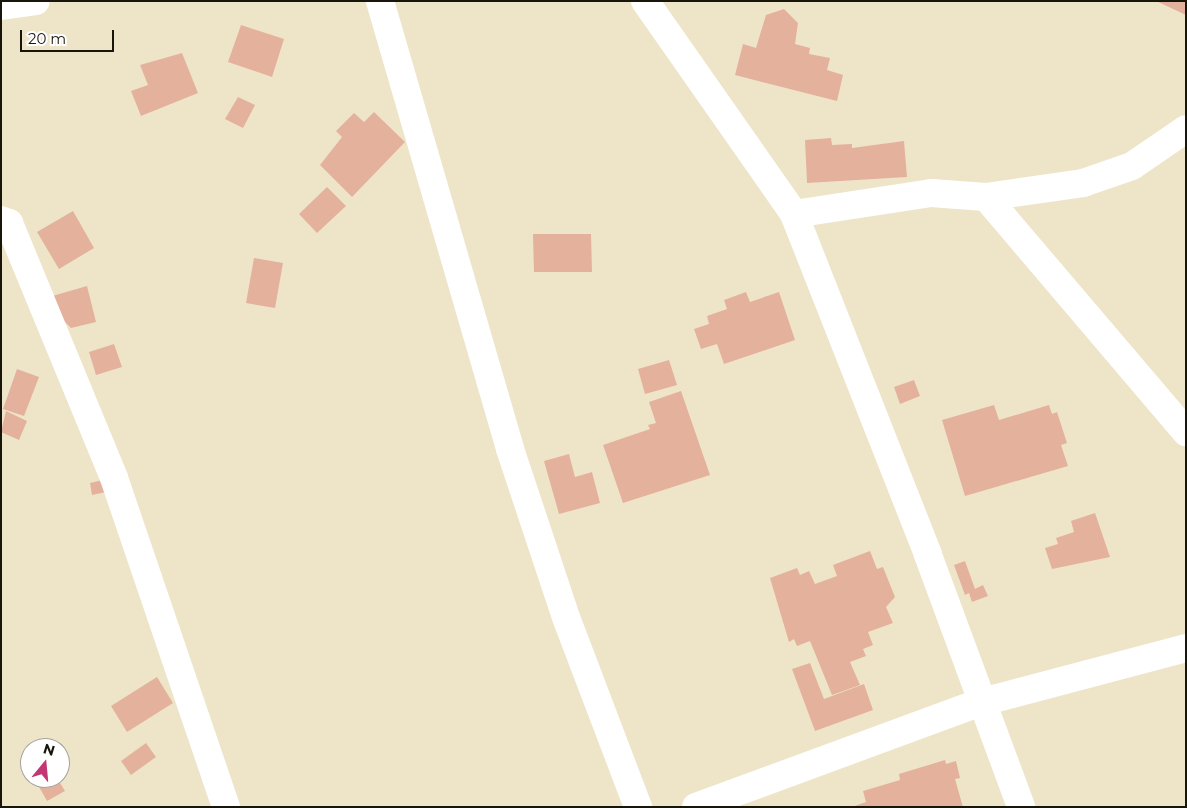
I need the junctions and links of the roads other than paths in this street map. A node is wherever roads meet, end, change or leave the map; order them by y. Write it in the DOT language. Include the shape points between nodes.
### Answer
graph roads {
  1 [pos="36,1"];
  2 [pos="380,1"];
  3 [pos="645,1"];
  4 [pos="1,6"];
  5 [pos="1186,129"];
  6 [pos="986,196"];
  7 [pos="794,214"];
  8 [pos="1,220"];
  9 [pos="1186,432"];
  10 [pos="1186,648"];
  11 [pos="982,702"];
  12 [pos="226,807"];
  13 [pos="638,807"];
  14 [pos="696,807"];
  15 [pos="1021,807"];
  1 -- 4 [label="street"];
  2 -- 13 [label="street" via="510,449 567,620"];
  3 -- 7 [label="street"];
  5 -- 6 [label="street" via="1132,166 1083,183"];
  6 -- 7 [label="street" via="931,193"];
  6 -- 9 [label="street"];
  7 -- 11 [label="street"];
  8 -- 12 [label="street" via="9,223 114,478"];
  10 -- 11 [label="street"];
  11 -- 14 [label="street"];
  11 -- 15 [label="street"];
}
